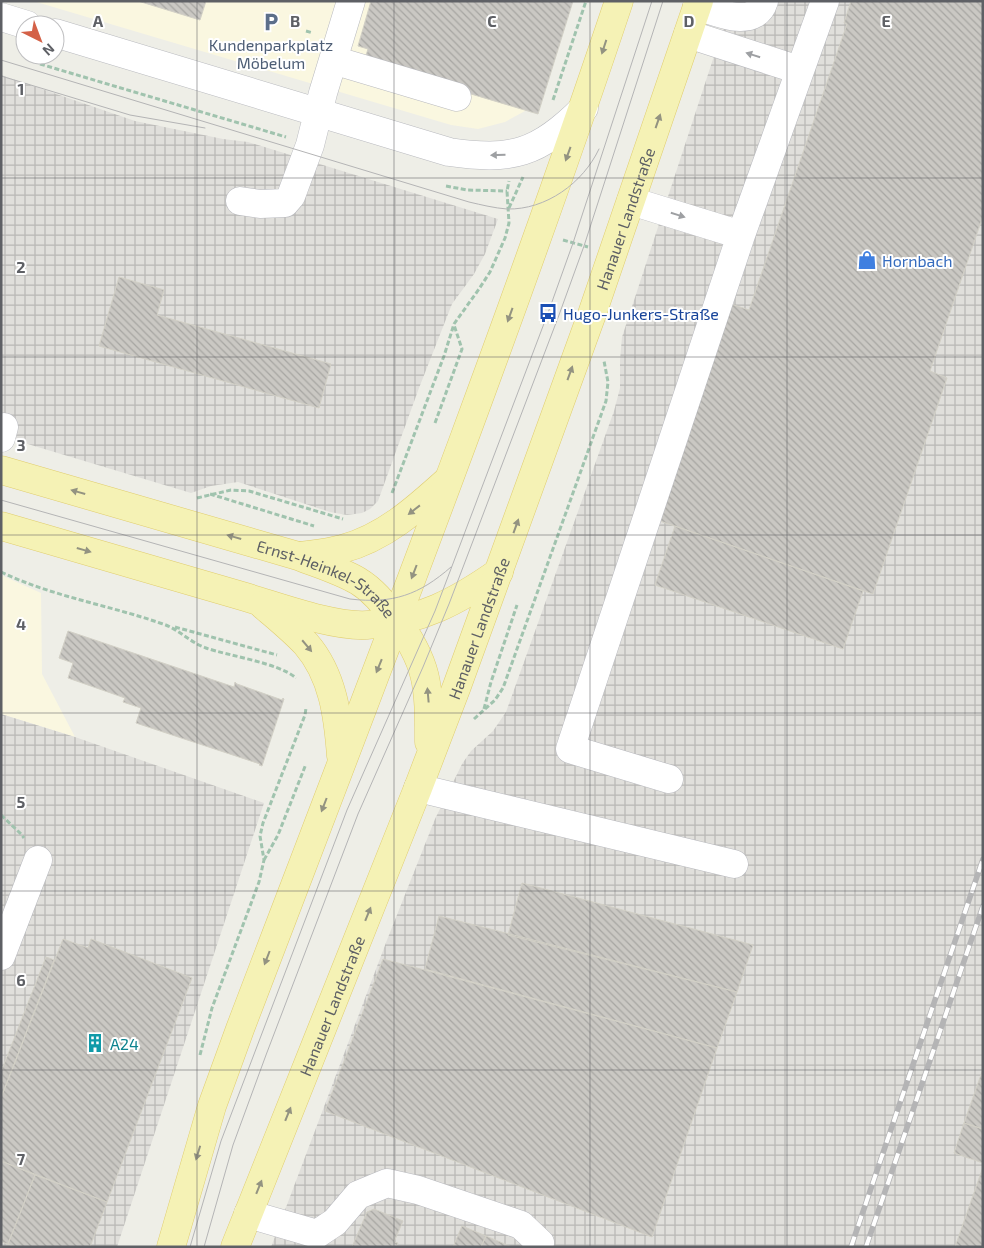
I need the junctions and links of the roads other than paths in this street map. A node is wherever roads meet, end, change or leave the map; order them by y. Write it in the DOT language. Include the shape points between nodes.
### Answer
graph roads {
  1 [pos="351,1"];
  2 [pos="619,1"];
  3 [pos="764,1"];
  4 [pos="825,1"];
  5 [pos="698,3"];
  6 [pos="1,17"];
  7 [pos="15,21"];
  8 [pos="688,34"];
  9 [pos="65,36"];
  10 [pos="332,60"];
  11 [pos="800,70"];
  12 [pos="456,97"];
  13 [pos="584,108"];
  14 [pos="319,113"];
  15 [pos="240,201"];
  16 [pos="631,201"];
  17 [pos="741,235"];
  18 [pos="1,470"];
  19 [pos="450,478"];
  20 [pos="1,526"];
  21 [pos="298,556"];
  22 [pos="499,572"];
  23 [pos="258,601"];
  24 [pos="396,620"];
  25 [pos="341,760"];
  26 [pos="429,761"];
  27 [pos="669,779"];
  28 [pos="418,788"];
  29 [pos="38,860"];
  30 [pos="734,864"];
  31 [pos="1,956"];
  32 [pos="248,1214"];
  33 [pos="317,1241"];
  34 [pos="171,1247"];
  35 [pos="235,1247"];
  36 [pos="539,1247"];
  1 -- 10 [label="street"];
  2 -- 13 [label="main road, one-way"];
  3 -- 5 [label="street" via="762,8 753,15 742,18"];
  4 -- 11 [label="street"];
  5 -- 8 [label="main road, Hanauer Landstraße"];
  6 -- 7 [label="street"];
  11 -- 8 [label="street, one-way"];
  16 -- 8 [label="main road, Hanauer Landstraße, one-way"];
  9 -- 14 [label="street"];
  10 -- 12 [label="street"];
  10 -- 14 [label="street"];
  11 -- 17 [label="street"];
  13 -- 14 [label="street, one-way" via="563,129 538,145 499,155 448,152"];
  13 -- 19 [label="main road, one-way"];
  14 -- 15 [label="street" via="291,196 285,203"];
  16 -- 17 [label="street, one-way"];
  22 -- 16 [label="main road, Hanauer Landstraße, one-way"];
  17 -- 27 [label="street" via="570,749"];
  21 -- 18 [label="main road, Ernst-Heinkel-Straße, one-way"];
  19 -- 21 [label="main road, one-way" via="397,523 372,537 342,549"];
  19 -- 24 [label="main road, one-way"];
  20 -- 23 [label="main road, Ernst-Heinkel-Straße, one-way"];
  21 -- 24 [label="main road, Ernst-Heinkel-Straße" via="360,583 381,600"];
  22 -- 24 [label="main road" via="434,611"];
  22 -- 26 [label="main road, Hanauer Landstraße"];
  23 -- 24 [label="main road, Ernst-Heinkel-Straße" via="346,623 366,625"];
  23 -- 25 [label="main road, one-way" via="296,634 317,658 332,694"];
  24 -- 25 [label="main road, one-way"];
  26 -- 24 [label="main road, one-way" via="429,702 423,667 418,652"];
  25 -- 34 [label="main road, one-way" via="215,1098"];
  26 -- 28 [label="main road, Hanauer Landstraße"];
  28 -- 30 [label="street"];
  32 -- 28 [label="main road, Hanauer Landstraße, one-way"];
  29 -- 31 [label="street"];
  32 -- 33 [label="street"];
  32 -- 35 [label="main road, Hanauer Landstraße"];
  33 -- 36 [label="street" via="358,1195 387,1183 418,1190 521,1226 540,1243"];
}
